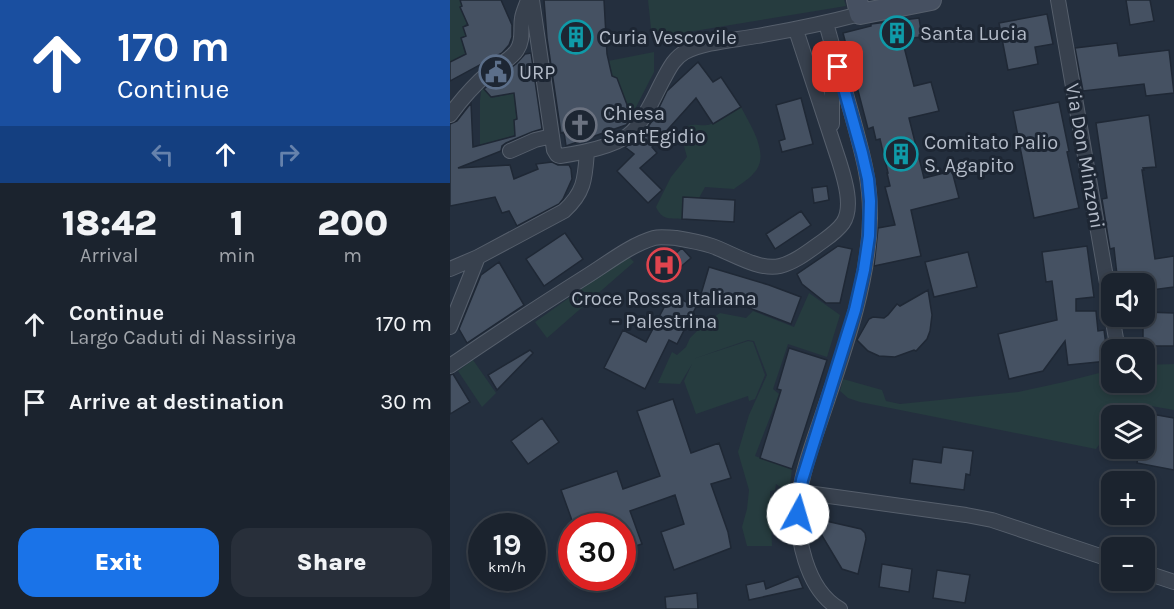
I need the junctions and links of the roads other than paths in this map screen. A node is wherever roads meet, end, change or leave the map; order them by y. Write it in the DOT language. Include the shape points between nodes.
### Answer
graph roads {
  1 [pos="530,0"];
  2 [pos="899,0"];
  3 [pos="1058,0"];
  4 [pos="927,1"];
  5 [pos="858,7"];
  6 [pos="826,23"];
  7 [pos="796,30"];
  8 [pos="833,48"];
  9 [pos="807,64"];
  10 [pos="831,97"];
  11 [pos="450,115"];
  12 [pos="552,136"];
  13 [pos="857,136"];
  14 [pos="833,141"];
  15 [pos="510,151"];
  16 [pos="587,152"];
  17 [pos="478,257"];
  18 [pos="450,270"];
  19 [pos="1105,273"];
  20 [pos="450,327"];
  21 [pos="450,366"];
  22 [pos="800,492"];
  23 [pos="1101,556"];
  24 [pos="1155,576"];
  25 [pos="1174,582"];
  26 [pos="821,593"];
  27 [pos="824,609"];
  28 [pos="840,609"];
  1 -- 11 [label="street" via="522,16 517,49 475,84"];
  1 -- 12 [label="street"];
  2 -- 4 [label="street"];
  3 -- 19 [label="street, Via Don Minzoni"];
  4 -- 5 [label="street"];
  5 -- 6 [label="street"];
  6 -- 7 [label="street"];
  6 -- 8 [label="street"];
  7 -- 9 [label="street"];
  7 -- 16 [label="street" via="685,52 671,65 632,132"];
  8 -- 10 [label="street"];
  8 -- 13 [label="street"];
  9 -- 10 [label="street"];
  9 -- 14 [label="street"];
  10 -- 13 [label="street"];
  10 -- 14 [label="street"];
  12 -- 15 [label="street"];
  12 -- 16 [label="street" via="557,155"];
  13 -- 22 [label="street" via="870,201 864,270"];
  14 -- 21 [label="street" via="845,183 846,217 828,237 792,261 764,266 701,243 653,238 626,251"];
  16 -- 17 [label="street" via="584,184 573,203"];
  17 -- 18 [label="street"];
  17 -- 20 [label="street"];
  22 -- 23 [label="street" via="992,520"];
  22 -- 26 [label="street" via="798,514 803,550 808,571"];
  24 -- 25 [label="street"];
  26 -- 27 [label="street"];
  26 -- 28 [label="street"];
}
